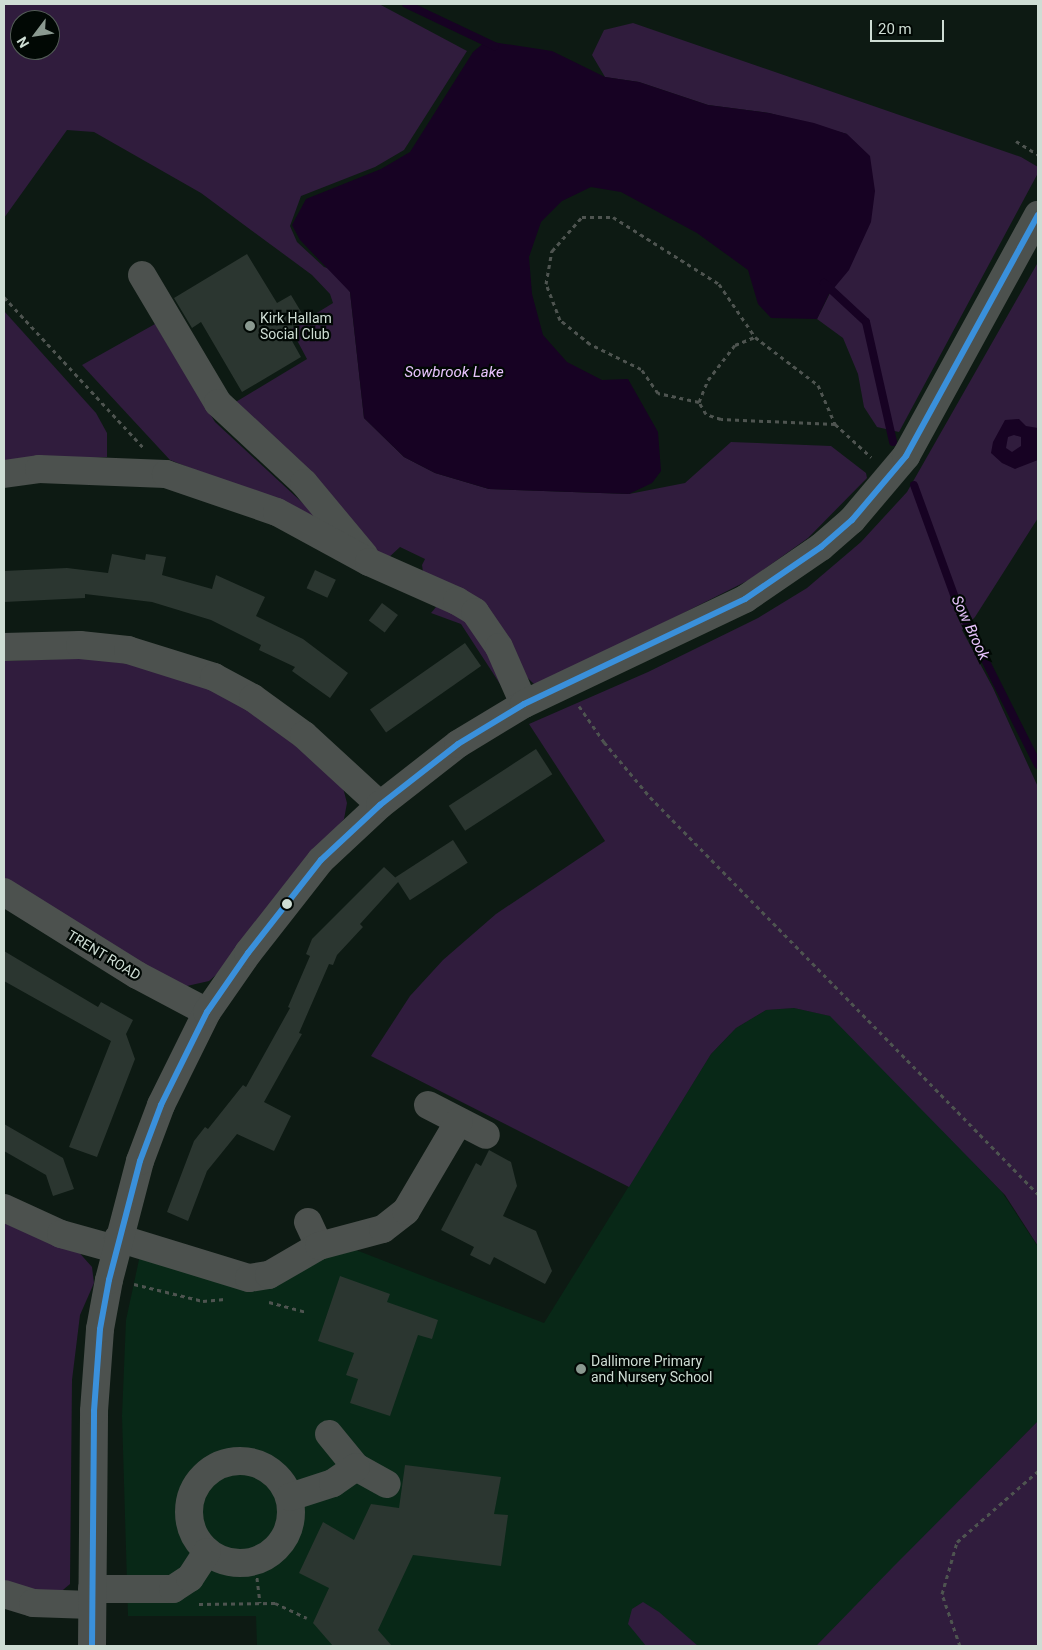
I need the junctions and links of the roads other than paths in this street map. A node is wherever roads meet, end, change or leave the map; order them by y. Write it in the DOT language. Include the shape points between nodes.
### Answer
graph roads {
  1 [pos="1038,215"];
  2 [pos="142,275"];
  3 [pos="4,474"];
  4 [pos="369,562"];
  5 [pos="4,647"];
  6 [pos="524,704"];
  7 [pos="380,805"];
  8 [pos="4,892"];
  9 [pos="207,1012"];
  10 [pos="428,1105"];
  11 [pos="459,1121"];
  12 [pos="486,1135"];
  13 [pos="4,1208"];
  14 [pos="116,1244"];
  15 [pos="329,1434"];
  16 [pos="356,1467"];
  17 [pos="387,1484"];
  18 [pos="290,1497"];
  19 [pos="207,1552"];
  20 [pos="4,1594"];
  21 [pos="92,1597"];
  22 [pos="92,1646"];
  1 -- 6 [label="street" via="906,456 852,520 821,547 745,600"];
  2 -- 4 [label="street" via="218,403 332,512"];
  3 -- 4 [label="street" via="39,469 166,474 277,512"];
  4 -- 6 [label="street" via="458,601 475,612 499,647"];
  5 -- 7 [label="street" via="80,645 128,650 214,677 253,698 304,735"];
  6 -- 7 [label="street" via="458,744"];
  7 -- 9 [label="street" via="321,860"];
  8 -- 9 [label="street, TRENT ROAD" via="137,975"];
  9 -- 14 [label="street" via="161,1105"];
  10 -- 11 [label="street"];
  11 -- 12 [label="street"];
  11 -- 14 [label="street" via="406,1210 383,1229 313,1234 269,1275 250,1278"];
  13 -- 14 [label="street" via="61,1234"];
  14 -- 21 [label="street" via="100,1330 94,1411"];
  15 -- 16 [label="street"];
  16 -- 17 [label="street"];
  16 -- 18 [label="street" via="333,1483"];
  18 -- 19 [label="street" via="289,1530 281,1544 254,1562 237,1564"];
  18 -- 19 [label="street" via="283,1482 258,1463 226,1462 212,1468 200,1479 188,1509 190,1525"];
  19 -- 21 [label="street" via="190,1578 173,1589"];
  20 -- 21 [label="street" via="32,1603"];
  21 -- 22 [label="street"];
}
